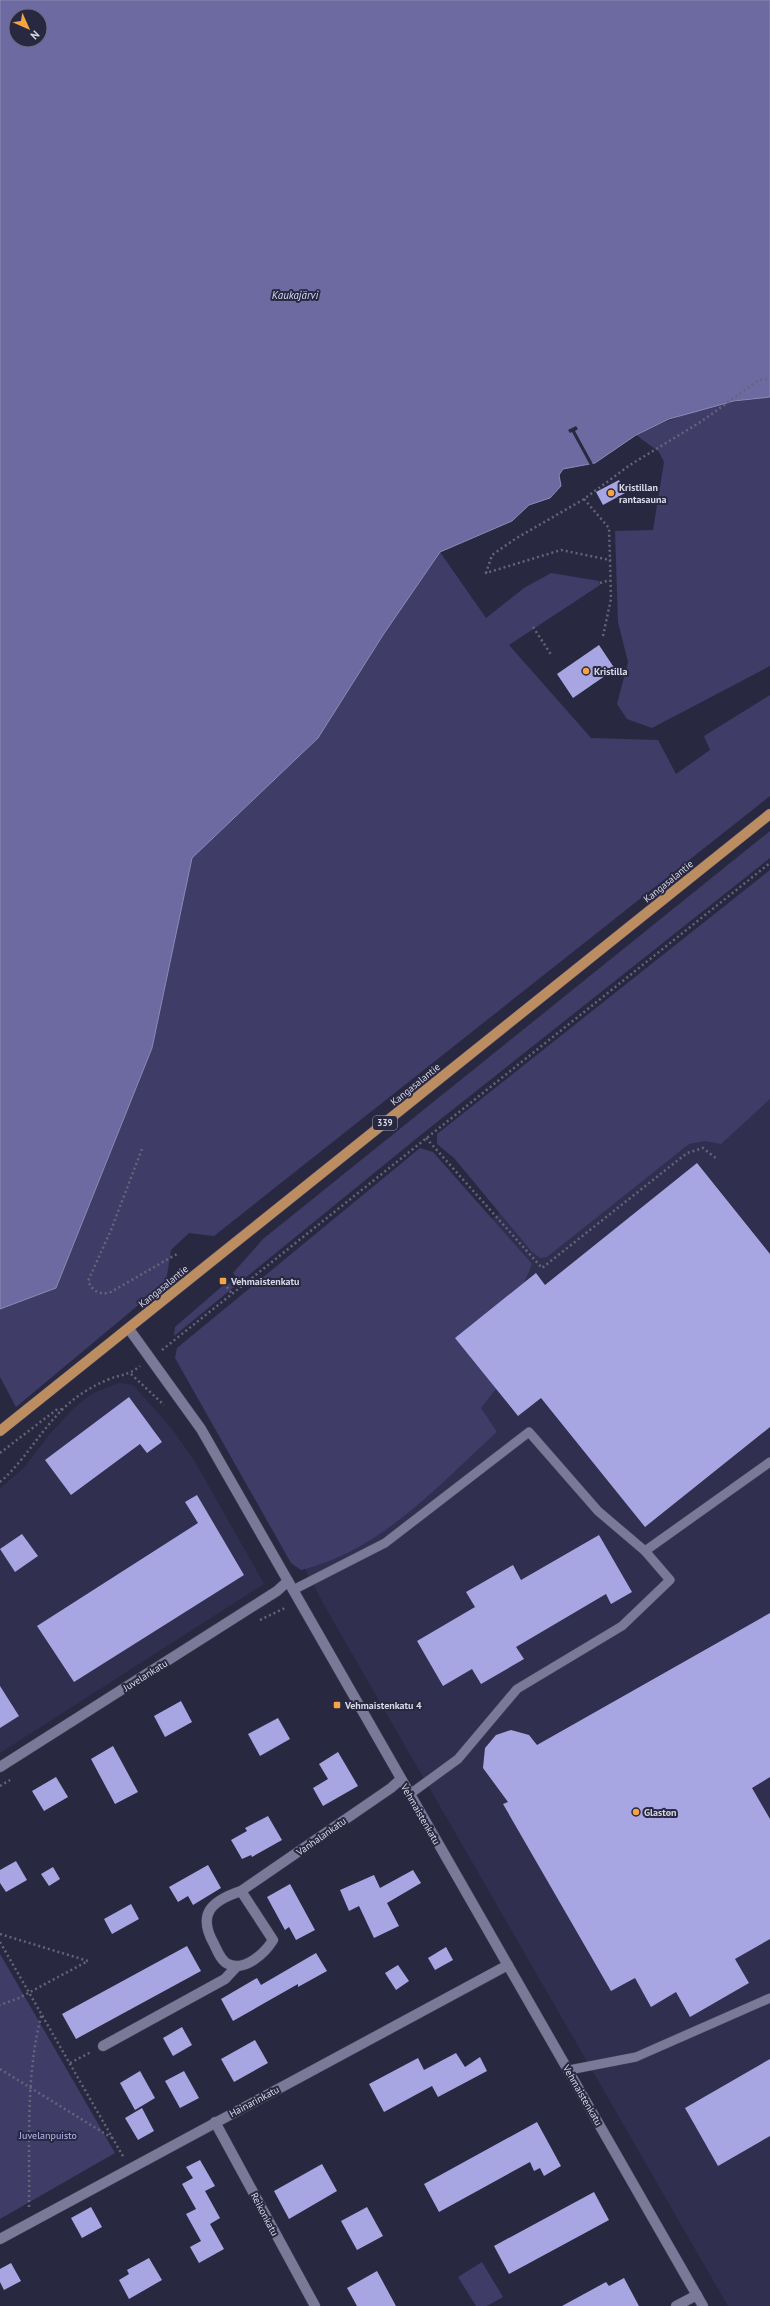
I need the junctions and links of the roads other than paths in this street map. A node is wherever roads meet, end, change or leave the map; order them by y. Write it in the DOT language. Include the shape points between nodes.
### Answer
graph roads {
  1 [pos="770,814"];
  2 [pos="129,1329"];
  3 [pos="0,1431"];
  4 [pos="770,1462"];
  5 [pos="645,1551"];
  6 [pos="291,1586"];
  7 [pos="0,1767"];
  8 [pos="401,1779"];
  9 [pos="410,1794"];
  10 [pos="241,1891"];
  11 [pos="508,1965"];
  12 [pos="237,1966"];
  13 [pos="770,1998"];
  14 [pos="103,2046"];
  15 [pos="568,2070"];
  16 [pos="215,2122"];
  17 [pos="0,2239"];
  18 [pos="697,2295"];
  19 [pos="315,2306"];
  20 [pos="676,2306"];
  21 [pos="703,2306"];
  1 -- 2 [label="main road, Kangasalantie / 339"];
  2 -- 3 [label="main road, Kangasalantie / 339"];
  2 -- 6 [label="street, Vehmaistenkatu" via="201,1429"];
  4 -- 5 [label="lane"];
  5 -- 6 [label="lane" via="598,1511 529,1432 385,1543"];
  5 -- 9 [label="lane" via="670,1580 622,1626 517,1689 458,1759"];
  6 -- 7 [label="street, Juvelankatu" via="277,1591"];
  6 -- 8 [label="street, Vehmaistenkatu"];
  8 -- 9 [label="street, Vehmaistenkatu"];
  8 -- 10 [label="street, Vanhalankatu"];
  9 -- 11 [label="street, Vehmaistenkatu"];
  10 -- 12 [label="street" via="273,1940 258,1958"];
  10 -- 12 [label="street, Vanhalankatu" via="221,1898 207,1916 206,1927 221,1957 227,1964"];
  11 -- 15 [label="street, Vehmaistenkatu"];
  11 -- 16 [label="street, Hainarinkatu"];
  12 -- 14 [label="street" via="225,1979"];
  13 -- 15 [label="lane" via="636,2057"];
  15 -- 18 [label="street, Vehmaistenkatu"];
  16 -- 17 [label="street, Hainarinkatu"];
  16 -- 19 [label="street, Reikonkatu"];
  18 -- 20 [label="street"];
  18 -- 21 [label="street, Vehmaistenkatu"];
}
